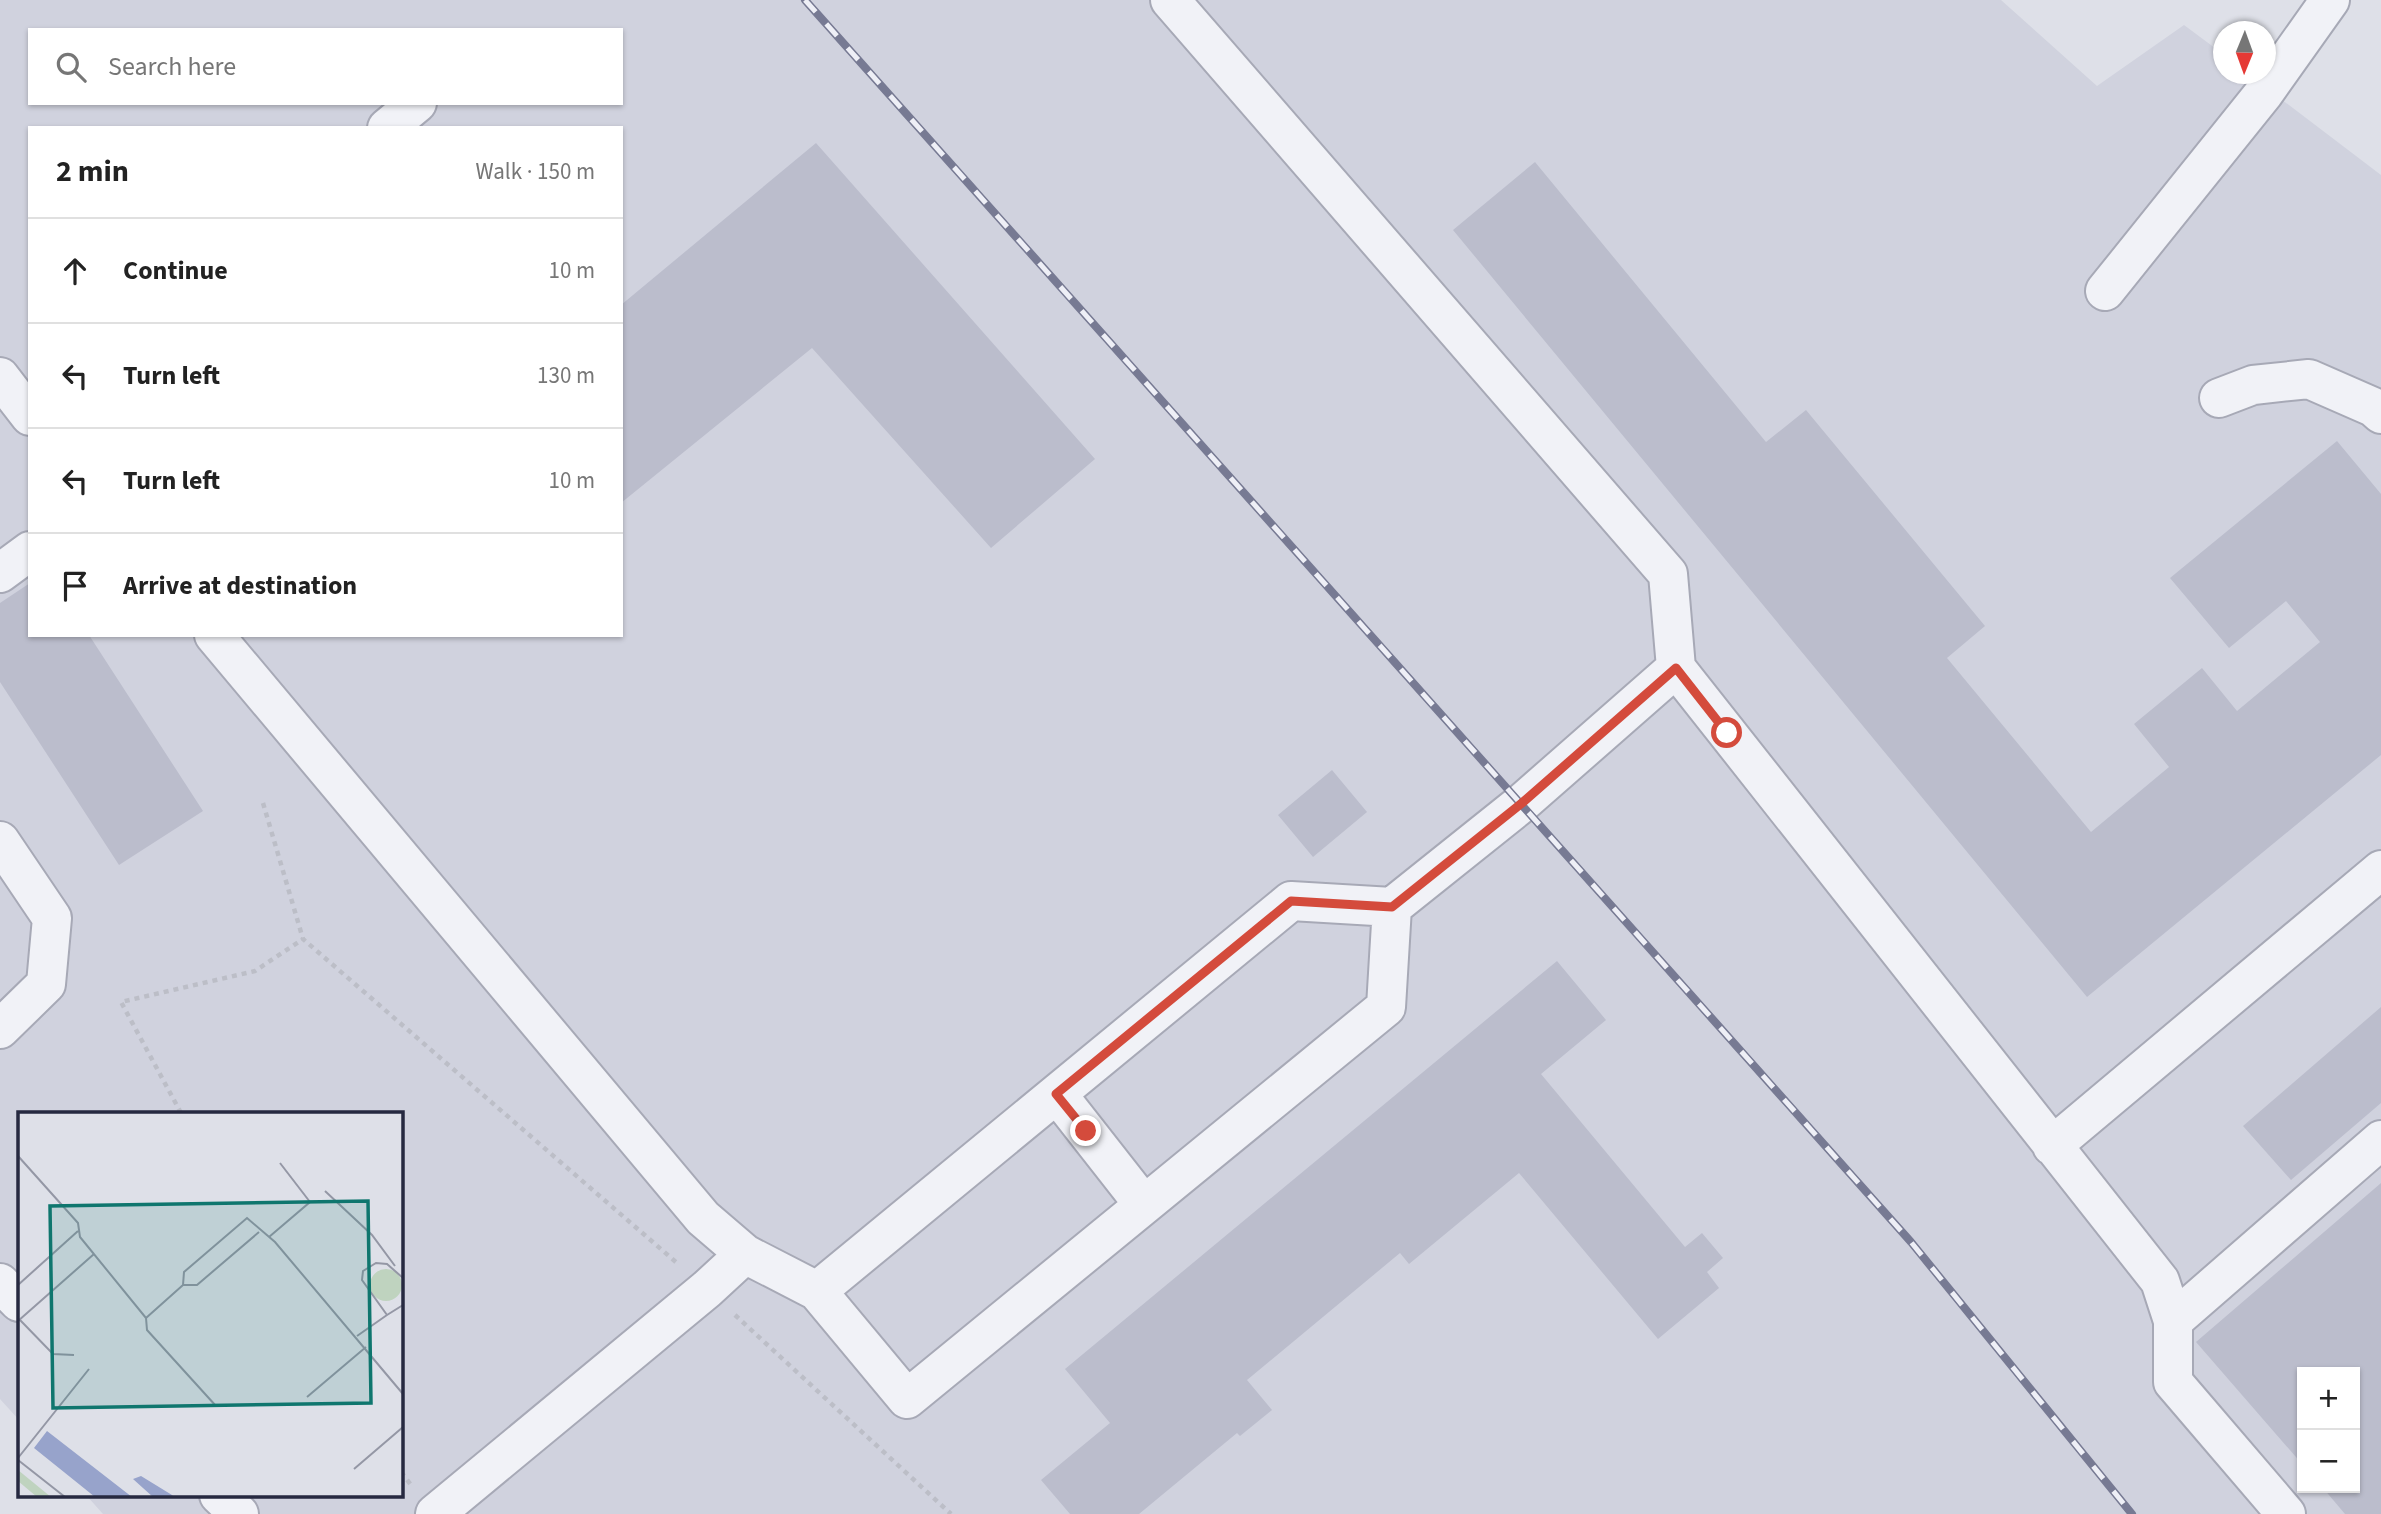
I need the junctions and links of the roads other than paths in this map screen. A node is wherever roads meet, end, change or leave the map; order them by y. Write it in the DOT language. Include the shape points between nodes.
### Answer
graph roads {
  1 [pos="1170,0"];
  2 [pos="2330,0"];
  3 [pos="415,105"];
  4 [pos="389,126"];
  5 [pos="2105,290"];
  6 [pos="0,377"];
  7 [pos="2219,398"];
  8 [pos="28,413"];
  9 [pos="2381,414"];
  10 [pos="28,552"];
  11 [pos="0,573"];
  12 [pos="216,637"];
  13 [pos="1676,668"];
  14 [pos="0,841"];
  15 [pos="2381,870"];
  16 [pos="1392,907"];
  17 [pos="0,1029"];
  18 [pos="1056,1094"];
  19 [pos="2381,1140"];
  20 [pos="2052,1146"];
  21 [pos="1144,1205"];
  22 [pos="745,1254"];
  23 [pos="0,1283"];
  24 [pos="817,1291"];
  25 [pos="18,1300"];
  26 [pos="2173,1321"];
  27 [pos="220,1496"];
  28 [pos="239,1514"];
  29 [pos="435,1514"];
  30 [pos="2286,1514"];
  1 -- 13 [label="lane" via="1668,574"];
  2 -- 5 [label="lane" via="2264,93"];
  3 -- 4 [label="lane"];
  6 -- 8 [label="lane"];
  7 -- 9 [label="lane" via="2253,385 2309,379"];
  10 -- 11 [label="lane"];
  12 -- 22 [label="lane" via="703,1217"];
  13 -- 16 [label="lane" via="1522,803"];
  13 -- 20 [label="lane"];
  14 -- 17 [label="lane" via="52,918 46,984"];
  15 -- 20 [label="lane"];
  16 -- 18 [label="lane" via="1291,901"];
  16 -- 21 [label="lane" via="1386,1007"];
  18 -- 21 [label="lane"];
  18 -- 24 [label="lane"];
  19 -- 26 [label="lane"];
  20 -- 26 [label="lane" via="2160,1281"];
  21 -- 24 [label="lane" via="906,1399"];
  22 -- 24 [label="lane"];
  22 -- 29 [label="lane"];
  23 -- 25 [label="lane"];
  26 -- 30 [label="lane" via="2173,1382"];
  27 -- 28 [label="lane"];
}
